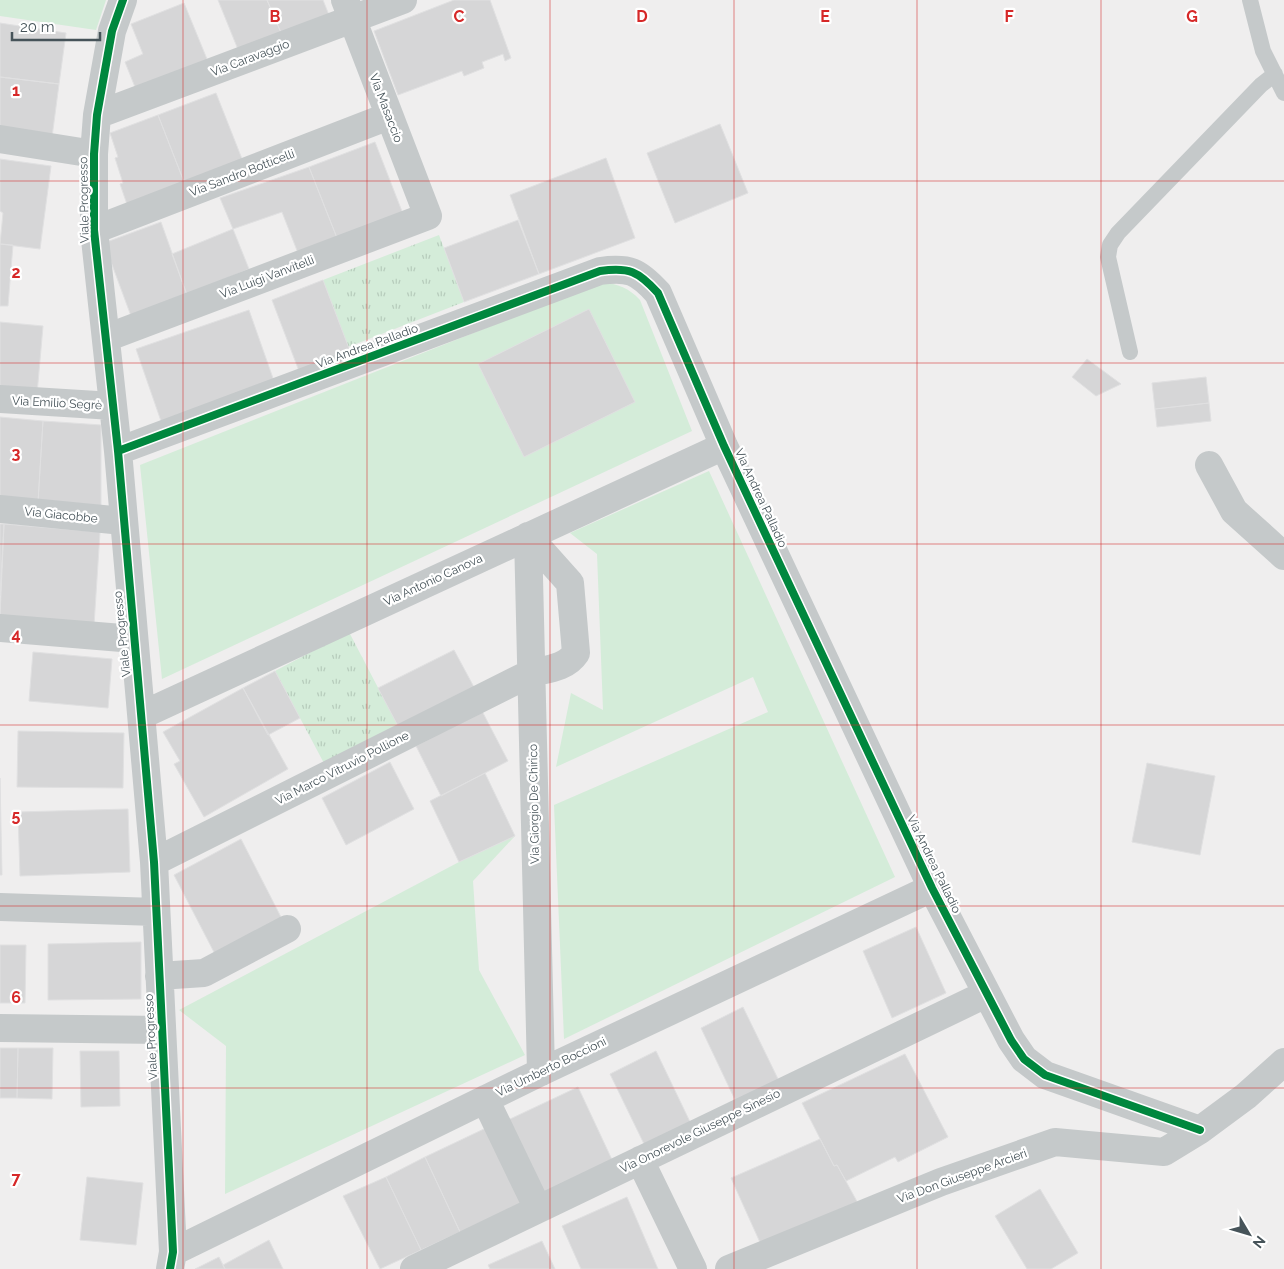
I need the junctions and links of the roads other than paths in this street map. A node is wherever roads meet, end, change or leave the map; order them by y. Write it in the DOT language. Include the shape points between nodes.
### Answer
graph roads {
  1 [pos="123,0"];
  2 [pos="403,0"];
  3 [pos="1250,0"];
  4 [pos="348,10"];
  5 [pos="1275,74"];
  6 [pos="1284,93"];
  7 [pos="97,115"];
  8 [pos="390,116"];
  9 [pos="0,139"];
  10 [pos="94,154"];
  11 [pos="428,216"];
  12 [pos="94,230"];
  13 [pos="106,338"];
  14 [pos="1130,352"];
  15 [pos="0,399"];
  16 [pos="113,406"];
  17 [pos="724,446"];
  18 [pos="118,450"];
  19 [pos="1209,465"];
  20 [pos="0,509"];
  21 [pos="123,521"];
  22 [pos="528,536"];
  23 [pos="1284,556"];
  24 [pos="0,628"];
  25 [pos="134,639"];
  26 [pos="531,673"];
  27 [pos="142,714"];
  28 [pos="154,862"];
  29 [pos="932,888"];
  30 [pos="0,907"];
  31 [pos="156,912"];
  32 [pos="287,929"];
  33 [pos="159,976"];
  34 [pos="986,994"];
  35 [pos="0,1028"];
  36 [pos="162,1030"];
  37 [pos="1281,1067"];
  38 [pos="540,1072"];
  39 [pos="485,1099"];
  40 [pos="1200,1130"];
  41 [pos="640,1160"];
  42 [pos="538,1210"];
  43 [pos="172,1261"];
  44 [pos="414,1269"];
  45 [pos="692,1269"];
  46 [pos="729,1269"];
  1 -- 7 [label="street, Viale Progresso" via="112,31"];
  2 -- 4 [label="street, Via Caravaggio"];
  3 -- 5 [label="lane" via="1263,51"];
  4 -- 7 [label="street, Via Caravaggio"];
  4 -- 8 [label="street, Via Masaccio"];
  5 -- 6 [label="lane"];
  5 -- 14 [label="lane" via="1118,233 1110,245 1108,257"];
  7 -- 10 [label="street, Viale Progresso"];
  8 -- 11 [label="street, Via Masaccio"];
  8 -- 12 [label="street, Via Sandro Botticelli"];
  9 -- 10 [label="street"];
  10 -- 12 [label="street, Viale Progresso"];
  11 -- 13 [label="street, Via Luigi Vanvitelli"];
  12 -- 13 [label="street, Viale Progresso"];
  13 -- 16 [label="street, Viale Progresso"];
  15 -- 16 [label="street, Via Emilio Segrè"];
  16 -- 18 [label="street, Viale Progresso"];
  17 -- 18 [label="street, Via Andrea Palladio" via="658,293 646,279 629,270 615,269 600,271"];
  17 -- 22 [label="street, Via Antonio Canova"];
  17 -- 29 [label="street, Via Andrea Palladio"];
  18 -- 21 [label="street, Viale Progresso"];
  19 -- 23 [label="street" via="1234,511"];
  20 -- 21 [label="street, Via Giacobbe"];
  21 -- 25 [label="street, Viale Progresso"];
  22 -- 26 [label="street, Via Giorgio De Chirico"];
  22 -- 26 [label="street, Via Marco Vitruvio Pollione" via="570,583 576,653 563,665"];
  22 -- 27 [label="street, Via Antonio Canova"];
  24 -- 25 [label="street"];
  25 -- 27 [label="street, Viale Progresso"];
  26 -- 28 [label="street, Via Marco Vitruvio Pollione"];
  26 -- 38 [label="street, Via Giorgio De Chirico"];
  27 -- 28 [label="street, Viale Progresso"];
  28 -- 31 [label="street, Viale Progresso"];
  29 -- 34 [label="street, Via Andrea Palladio"];
  29 -- 38 [label="street, Via Umberto Boccioni"];
  30 -- 31 [label="street"];
  31 -- 33 [label="street, Viale Progresso"];
  32 -- 33 [label="street" via="204,973"];
  33 -- 36 [label="street, Viale Progresso"];
  34 -- 40 [label="street, Via Andrea Palladio" via="1024,1059 1045,1075"];
  34 -- 41 [label="street, Via Onorevole Giuseppe Sinesio"];
  35 -- 36 [label="street"];
  36 -- 43 [label="street, Viale Progresso"];
  37 -- 40 [label="street, Via Don Giuseppe Arcieri"];
  38 -- 39 [label="street, Via Umberto Boccioni"];
  39 -- 42 [label="street"];
  39 -- 43 [label="street, Via Umberto Boccioni"];
  40 -- 46 [label="street, Via Don Giuseppe Arcieri" via="1164,1152 1056,1142 941,1182"];
  41 -- 42 [label="street, Via Onorevole Giuseppe Sinesio"];
  41 -- 45 [label="street"];
  42 -- 44 [label="street, Via Onorevole Giuseppe Sinesio"];
}
